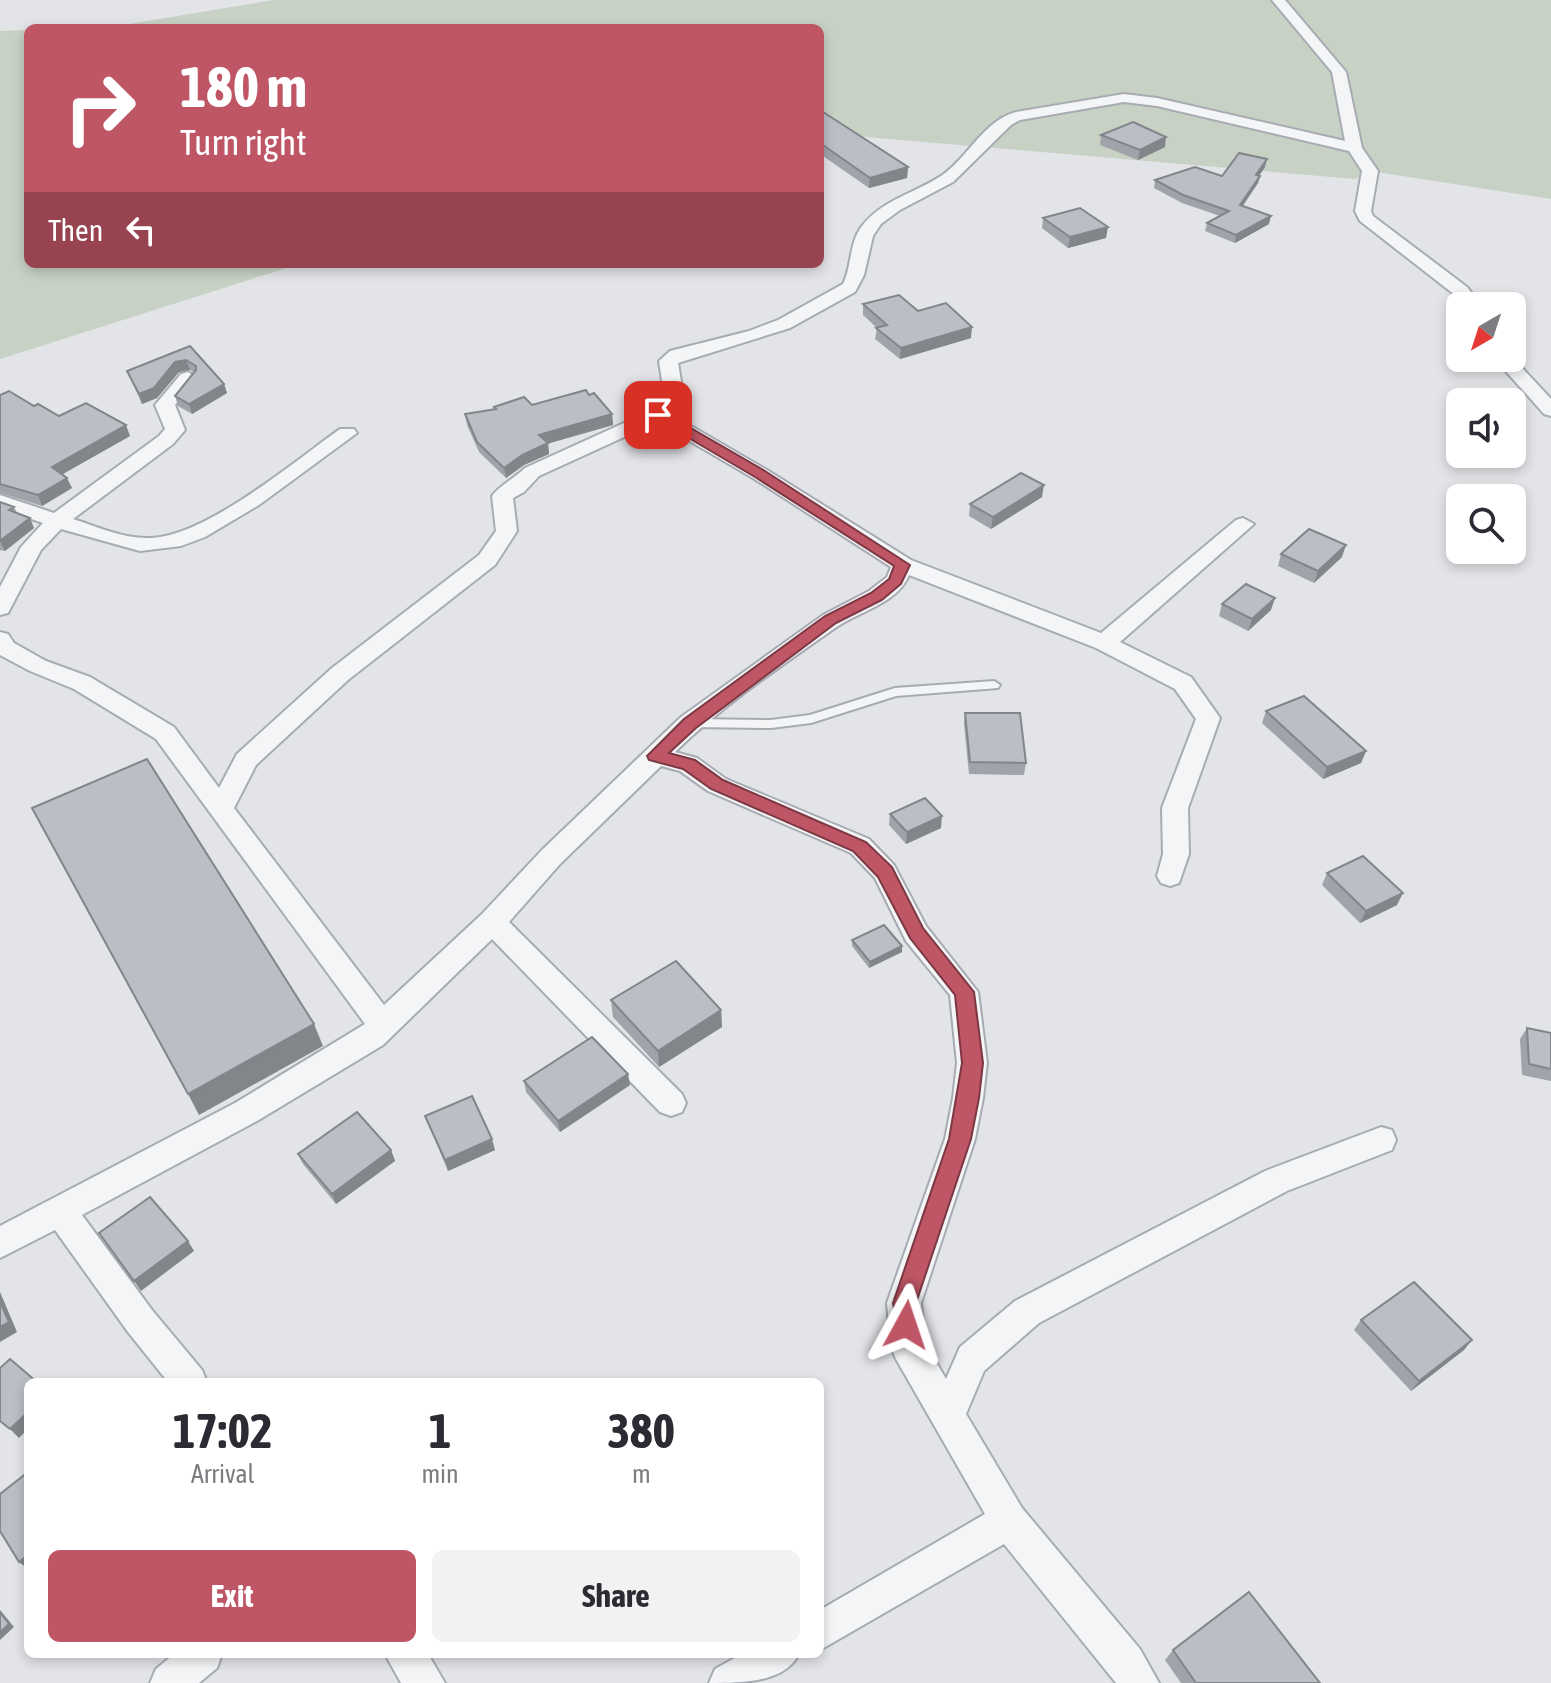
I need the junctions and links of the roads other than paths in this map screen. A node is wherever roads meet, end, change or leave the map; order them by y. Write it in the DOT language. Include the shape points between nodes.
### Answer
graph roads {
  1 [pos="1278,0"];
  2 [pos="1354,148"];
  3 [pos="1462,292"];
  4 [pos="1516,372"];
  5 [pos="188,378"];
  6 [pos="1551,410"];
  7 [pos="658,415"];
  8 [pos="347,433"];
  9 [pos="0,501"];
  10 [pos="57,521"];
  11 [pos="1243,524"];
  12 [pos="903,565"];
  13 [pos="0,608"];
  14 [pos="0,639"];
  15 [pos="1104,643"];
  16 [pos="994,685"];
  17 [pos="690,723"];
  18 [pos="655,756"];
  19 [pos="220,811"];
  20 [pos="1170,876"];
  21 [pos="492,922"];
  22 [pos="382,1025"];
  23 [pos="671,1103"];
  24 [pos="1381,1140"];
  25 [pos="61,1212"];
  26 [pos="0,1243"];
  27 [pos="187,1378"];
  28 [pos="948,1416"];
  29 [pos="1009,1521"];
  30 [pos="824,1629"];
  31 [pos="198,1658"];
  32 [pos="407,1658"];
  33 [pos="773,1658"];
  34 [pos="170,1683"];
  35 [pos="425,1683"];
  36 [pos="729,1683"];
  37 [pos="1139,1683"];
  1 -- 2 [label="street" via="1339,72"];
  2 -- 3 [label="street" via="1370,171 1366,218"];
  2 -- 7 [label="street" via="1139,99 1016,116 1000,123 949,177 867,231 849,288 784,324 668,361 676,397"];
  4 -- 6 [label="street"];
  5 -- 10 [label="street" via="165,405 175,430 166,440"];
  7 -- 12 [label="street"];
  7 -- 19 [label="street" via="532,472 502,496 509,528 504,542 340,674 246,760"];
  8 -- 10 [label="street" via="210,528 181,540 131,542"];
  9 -- 10 [label="street"];
  10 -- 13 [label="street" via="32,547"];
  11 -- 15 [label="street"];
  12 -- 15 [label="street"];
  12 -- 17 [label="street" via="896,581 877,596 831,620"];
  14 -- 19 [label="street" via="6,648 82,683 165,733"];
  15 -- 20 [label="street" via="1183,683 1208,718 1175,808 1176,854"];
  16 -- 17 [label="lane" via="895,692 784,723"];
  17 -- 18 [label="street"];
  18 -- 21 [label="street"];
  18 -- 28 [label="street" via="688,764 717,785 860,846 885,872 916,933 964,992 972,1063 963,1126 904,1303 908,1347"];
  19 -- 22 [label="street"];
  21 -- 22 [label="street"];
  21 -- 23 [label="street"];
  22 -- 25 [label="street" via="356,1047 246,1112"];
  24 -- 28 [label="street" via="1276,1181 1027,1312 972,1359"];
  25 -- 26 [label="street"];
  25 -- 27 [label="street"];
  28 -- 29 [label="street"];
  29 -- 30 [label="street"];
  29 -- 37 [label="street"];
  31 -- 34 [label="street"];
  32 -- 35 [label="street"];
  33 -- 36 [label="street"];
}
